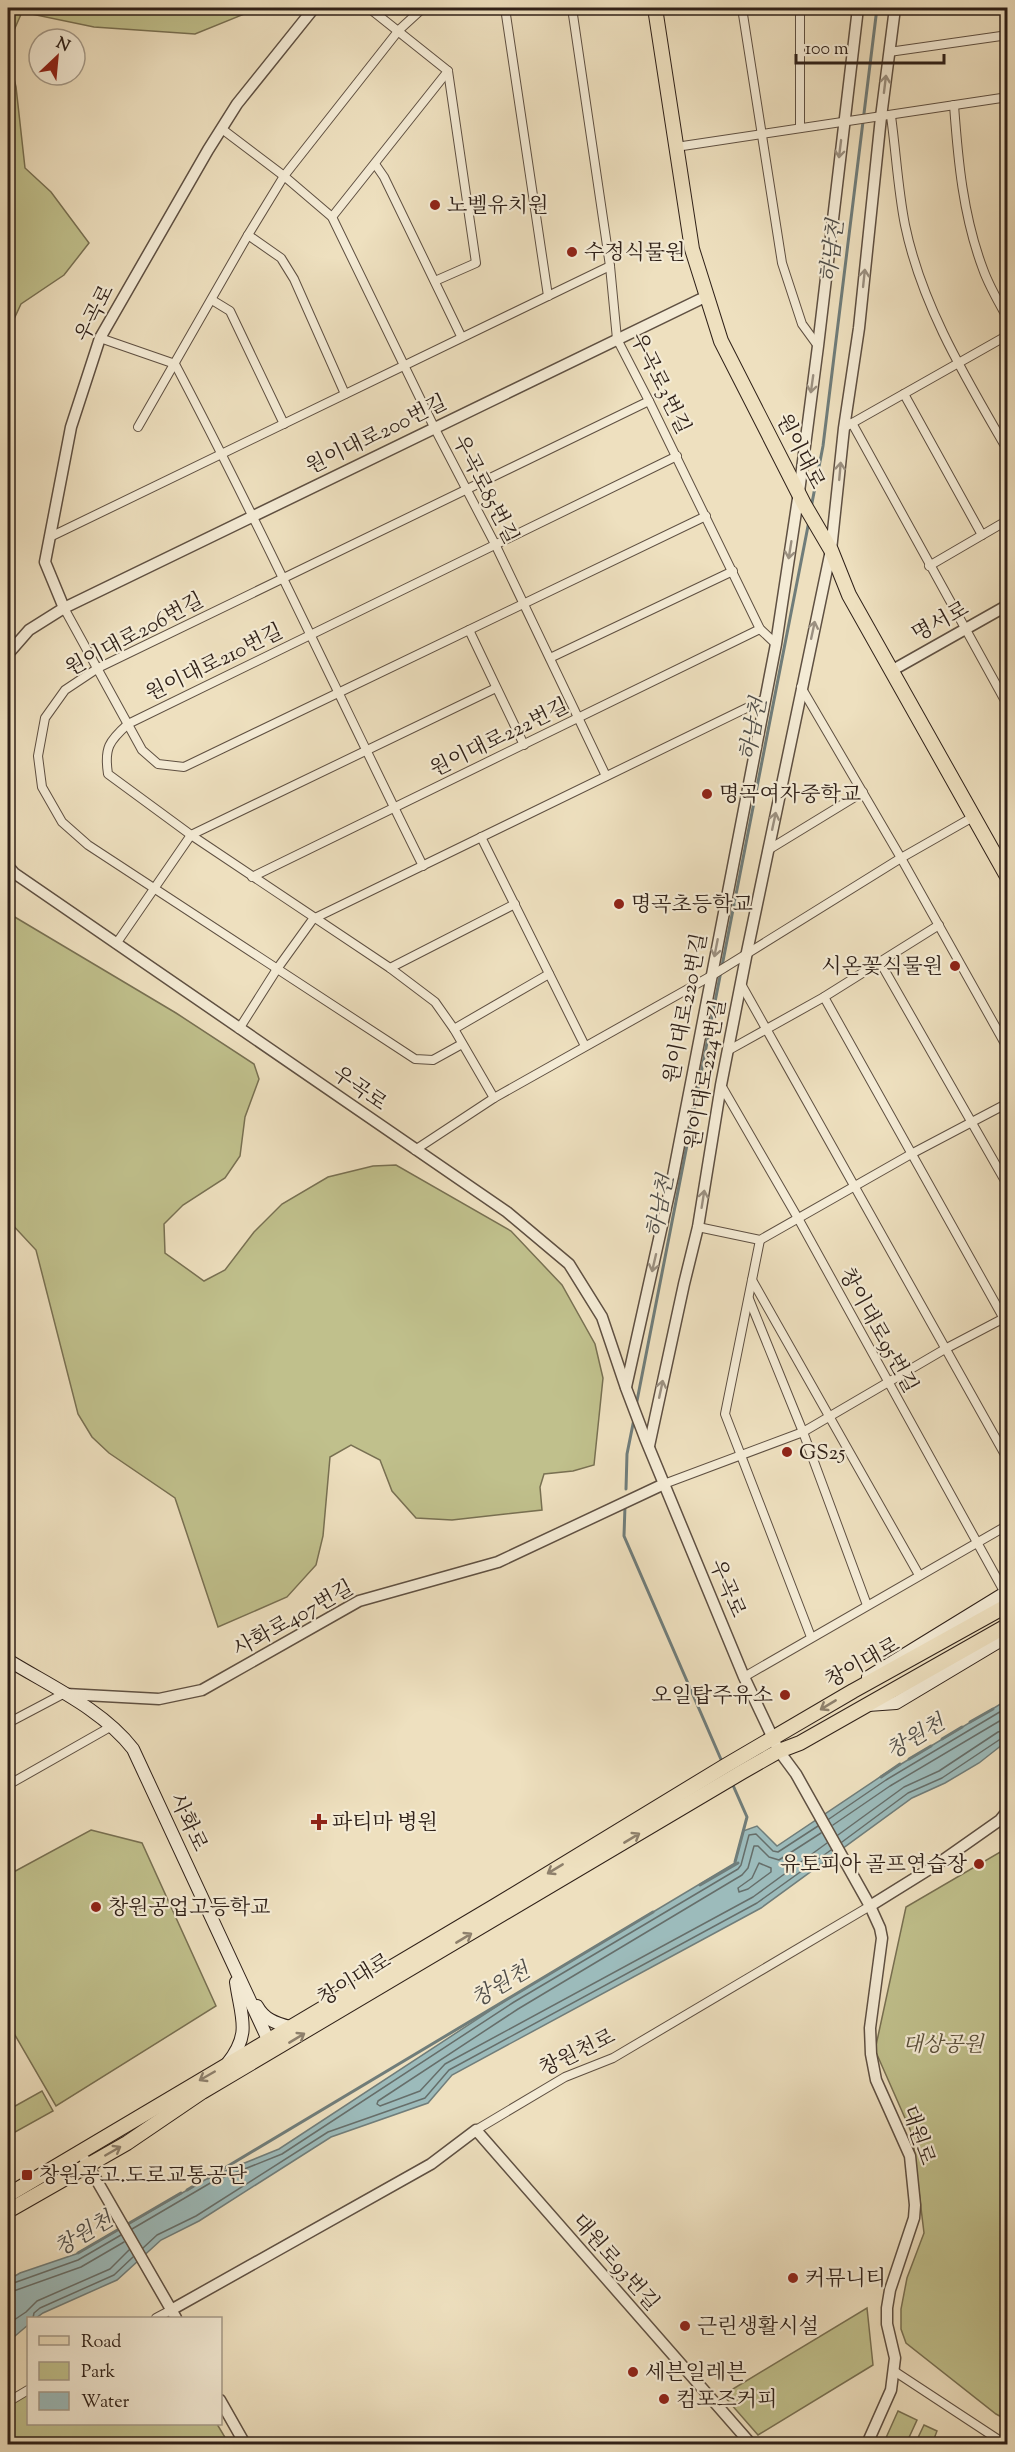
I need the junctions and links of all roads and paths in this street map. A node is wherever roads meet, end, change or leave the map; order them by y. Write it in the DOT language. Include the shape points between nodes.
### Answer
graph roads {
  1 [pos="314,8"];
  2 [pos="369,8"];
  3 [pos="423,8"];
  4 [pos="505,8"];
  5 [pos="572,8"];
  6 [pos="655,8"];
  7 [pos="742,8"];
  8 [pos="800,8"];
  9 [pos="858,8"];
  10 [pos="895,8"];
  11 [pos="399,30"];
  12 [pos="1008,35"];
  13 [pos="889,52"];
  14 [pos="448,71"];
  15 [pos="1008,97"];
  16 [pos="954,105"];
  17 [pos="882,117"];
  18 [pos="846,123"];
  19 [pos="800,128"];
  20 [pos="222,129"];
  21 [pos="760,135"];
  22 [pos="676,147"];
  23 [pos="375,165"];
  24 [pos="284,176"];
  25 [pos="332,217"];
  26 [pos="248,235"];
  27 [pos="610,266"];
  28 [pos="435,281"];
  29 [pos="548,296"];
  30 [pos="707,296"];
  31 [pos="212,300"];
  32 [pos="1008,319"];
  33 [pos="1008,335"];
  34 [pos="461,336"];
  35 [pos="100,338"];
  36 [pos="617,339"];
  37 [pos="818,346"];
  38 [pos="958,363"];
  39 [pos="175,364"];
  40 [pos="404,366"];
  41 [pos="345,394"];
  42 [pos="904,394"];
  43 [pos="650,401"];
  44 [pos="284,424"];
  45 [pos="848,425"];
  46 [pos="138,427"];
  47 [pos="435,427"];
  48 [pos="1008,451"];
  49 [pos="223,455"];
  50 [pos="676,456"];
  51 [pos="467,488"];
  52 [pos="801,498"];
  53 [pos="254,516"];
  54 [pos="706,516"];
  55 [pos="1008,520"];
  56 [pos="982,535"];
  57 [pos="50,537"];
  58 [pos="496,546"];
  59 [pos="829,546"];
  60 [pos="929,566"];
  61 [pos="733,571"];
  62 [pos="282,579"];
  63 [pos="523,604"];
  64 [pos="1008,605"];
  65 [pos="64,608"];
  66 [pos="760,629"];
  67 [pos="469,630"];
  68 [pos="964,630"];
  69 [pos="311,635"];
  70 [pos="776,644"];
  71 [pos="8,654"];
  72 [pos="550,658"];
  73 [pos="98,668"];
  74 [pos="891,670"];
  75 [pos="801,687"];
  76 [pos="496,688"];
  77 [pos="339,692"];
  78 [pos="1004,693"];
  79 [pos="763,700"];
  80 [pos="1008,706"];
  81 [pos="577,718"];
  82 [pos="128,724"];
  83 [pos="524,745"];
  84 [pos="366,751"];
  85 [pos="606,777"];
  86 [pos="863,792"];
  87 [pos="394,809"];
  88 [pos="974,817"];
  89 [pos="191,835"];
  90 [pos="481,837"];
  91 [pos="768,849"];
  92 [pos="902,858"];
  93 [pos="8,866"];
  94 [pos="423,866"];
  95 [pos="252,877"];
  96 [pos="1008,878"];
  97 [pos="156,888"];
  98 [pos="515,904"];
  99 [pos="314,919"];
  100 [pos="939,925"];
  101 [pos="116,944"];
  102 [pos="744,954"];
  103 [pos="880,962"];
  104 [pos="390,968"];
  105 [pos="277,969"];
  106 [pos="714,973"];
  107 [pos="549,974"];
  108 [pos="741,984"];
  109 [pos="824,997"];
  110 [pos="239,1029"];
  111 [pos="454,1029"];
  112 [pos="766,1029"];
  113 [pos="462,1044"];
  114 [pos="585,1046"];
  115 [pos="1008,1049"];
  116 [pos="729,1050"];
  117 [pos="721,1085"];
  118 [pos="494,1098"];
  119 [pos="1008,1103"];
  120 [pos="971,1122"];
  121 [pos="415,1150"];
  122 [pos="913,1153"];
  123 [pos="856,1186"];
  124 [pos="1008,1186"];
  125 [pos="799,1220"];
  126 [pos="698,1227"];
  127 [pos="760,1240"];
  128 [pos="752,1280"];
  129 [pos="748,1299"];
  130 [pos="1006,1320"];
  131 [pos="945,1349"];
  132 [pos="888,1384"];
  133 [pos="627,1391"];
  134 [pos="830,1416"];
  135 [pos="802,1432"];
  136 [pos="647,1442"];
  137 [pos="741,1455"];
  138 [pos="1008,1460"];
  139 [pos="664,1484"];
  140 [pos="1008,1525"];
  141 [pos="977,1542"];
  142 [pos="919,1575"];
  143 [pos="1007,1596"];
  144 [pos="867,1605"];
  145 [pos="1008,1625"];
  146 [pos="1008,1636"];
  147 [pos="811,1637"];
  148 [pos="8,1660"];
  149 [pos="744,1677"];
  150 [pos="63,1694"];
  151 [pos="867,1705"];
  152 [pos="8,1723"];
  153 [pos="112,1726"];
  154 [pos="777,1744"];
  155 [pos="717,1778"];
  156 [pos="8,1785"];
  157 [pos="1008,1810"];
  158 [pos="870,1906"];
  159 [pos="235,1969"];
  160 [pos="290,2026"];
  161 [pos="270,2045"];
  162 [pos="226,2065"];
  163 [pos="476,2130"];
  164 [pos="80,2152"];
  165 [pos="88,2166"];
  166 [pos="8,2195"];
  167 [pos="8,2211"];
  168 [pos="172,2311"];
  169 [pos="894,2371"];
  170 [pos="27,2391"];
  171 [pos="8,2402"];
  172 [pos="222,2404"];
  173 [pos="245,2445"];
  174 [pos="751,2445"];
  175 [pos="867,2445"];
  176 [pos="1005,2445"];
  1 -- 20 [label="street, 우곡로" via="237,104"];
  2 -- 11 [label="street"];
  3 -- 11 [label="street"];
  4 -- 29 [label="street"];
  5 -- 27 [label="street, 우곡로3번길"];
  6 -- 22 [label="main road, 원이대로"];
  7 -- 21 [label="street"];
  8 -- 19 [label="street"];
  9 -- 18 [label="street, 원이대로220번길"];
  10 -- 13 [label="street, 원이대로224번길"];
  11 -- 14 [label="street"];
  11 -- 24 [label="street"];
  12 -- 13 [label="street"];
  17 -- 13 [label="street, 원이대로224번길, one-way"];
  14 -- 23 [label="street"];
  14 -- 28 [label="street" via="476,263"];
  15 -- 16 [label="street"];
  16 -- 17 [label="street"];
  16 -- 32 [label="street" via="958,170 970,227 983,270"];
  17 -- 18 [label="street"];
  17 -- 38 [label="street" via="905,226 928,300"];
  45 -- 17 [label="street, 원이대로224번길, one-way"];
  18 -- 19 [label="street"];
  18 -- 37 [label="street, 원이대로220번길, one-way"];
  19 -- 21 [label="street"];
  20 -- 24 [label="street, 우곡로85번길"];
  20 -- 35 [label="street, 우곡로"];
  21 -- 22 [label="street"];
  21 -- 37 [label="street" via="782,263 802,324"];
  22 -- 30 [label="main road, 원이대로" via="692,249"];
  23 -- 25 [label="street"];
  23 -- 28 [label="street"];
  24 -- 25 [label="street, 우곡로85번길"];
  24 -- 26 [label="street"];
  25 -- 40 [label="street, 우곡로85번길"];
  26 -- 31 [label="street"];
  26 -- 41 [label="street" via="281,258 294,279"];
  27 -- 29 [label="street"];
  27 -- 36 [label="street, 우곡로3번길"];
  28 -- 34 [label="street"];
  29 -- 34 [label="street"];
  30 -- 36 [label="street, 원이대로200번길"];
  30 -- 52 [label="main road, 원이대로" via="721,341"];
  31 -- 39 [label="street"];
  31 -- 44 [label="street" via="230,311"];
  33 -- 38 [label="street"];
  34 -- 40 [label="street"];
  35 -- 39 [label="street"];
  35 -- 57 [label="street, 우곡로" via="71,427"];
  36 -- 43 [label="street, 우곡로3번길"];
  36 -- 47 [label="street, 원이대로200번길"];
  37 -- 52 [label="street, 원이대로220번길, one-way"];
  38 -- 42 [label="street"];
  38 -- 48 [label="street"];
  39 -- 46 [label="street"];
  39 -- 49 [label="street"];
  40 -- 41 [label="street"];
  40 -- 47 [label="street, 우곡로85번길"];
  41 -- 44 [label="street"];
  42 -- 45 [label="street"];
  42 -- 56 [label="street"];
  43 -- 50 [label="street, 우곡로3번길"];
  43 -- 51 [label="street, 원이대로206번길"];
  44 -- 49 [label="street"];
  59 -- 45 [label="street, 원이대로224번길, one-way"];
  45 -- 60 [label="street"];
  47 -- 51 [label="street, 우곡로85번길"];
  47 -- 53 [label="street, 원이대로200번길"];
  49 -- 53 [label="street"];
  49 -- 57 [label="street"];
  50 -- 54 [label="street, 우곡로3번길"];
  50 -- 58 [label="street, 원이대로210번길"];
  51 -- 58 [label="street, 우곡로85번길"];
  51 -- 62 [label="street, 원이대로206번길"];
  52 -- 59 [label="main road, 원이대로"];
  52 -- 70 [label="street, 원이대로220번길, one-way"];
  53 -- 62 [label="street"];
  53 -- 65 [label="street, 원이대로200번길"];
  54 -- 61 [label="street, 우곡로3번길"];
  54 -- 63 [label="street"];
  55 -- 56 [label="street"];
  56 -- 60 [label="street"];
  57 -- 65 [label="street, 우곡로" via="45,562"];
  58 -- 63 [label="street, 우곡로85번길"];
  58 -- 69 [label="street, 원이대로210번길"];
  59 -- 74 [label="main road, 원이대로" via="849,595"];
  75 -- 59 [label="street, 원이대로224번길, one-way"];
  60 -- 68 [label="street"];
  61 -- 66 [label="street, 우곡로3번길"];
  61 -- 72 [label="street"];
  62 -- 69 [label="street"];
  62 -- 73 [label="street, 원이대로206번길"];
  63 -- 67 [label="street"];
  63 -- 72 [label="street, 우곡로85번길"];
  64 -- 68 [label="street, 명서로"];
  65 -- 71 [label="street" via="29,630"];
  65 -- 73 [label="street"];
  66 -- 70 [label="street, 우곡로3번길"];
  66 -- 81 [label="street, 원이대로222번길"];
  67 -- 76 [label="street"];
  67 -- 77 [label="street"];
  67 -- 83 [label="street"];
  68 -- 74 [label="street, 명서로"];
  68 -- 78 [label="street"];
  69 -- 77 [label="street"];
  69 -- 82 [label="street, 원이대로210번길"];
  70 -- 79 [label="street, 원이대로220번길"];
  72 -- 81 [label="street, 우곡로85번길"];
  73 -- 82 [label="street"];
  73 -- 97 [label="street, 원이대로206번길" via="65,690 45,718 38,756 42,787 62,822 88,845"];
  74 -- 88 [label="main road, 원이대로"];
  75 -- 86 [label="street"];
  91 -- 75 [label="street, 원이대로224번길, one-way"];
  76 -- 83 [label="street"];
  76 -- 84 [label="street"];
  77 -- 82 [label="street" via="184,767 158,764 142,750"];
  77 -- 84 [label="street"];
  78 -- 80 [label="street"];
  79 -- 85 [label="street"];
  79 -- 106 [label="street, 원이대로220번길, one-way"];
  81 -- 83 [label="street, 원이대로222번길"];
  81 -- 85 [label="street, 우곡로85번길"];
  82 -- 89 [label="street, 원이대로210번길" via="112,739 106,757 108,774"];
  83 -- 87 [label="street, 원이대로222번길"];
  84 -- 87 [label="street"];
  84 -- 89 [label="street"];
  85 -- 90 [label="street"];
  86 -- 91 [label="street"];
  86 -- 92 [label="street"];
  87 -- 94 [label="street"];
  87 -- 95 [label="street, 원이대로222번길"];
  88 -- 92 [label="street"];
  88 -- 96 [label="main road, 원이대로"];
  89 -- 95 [label="street, 원이대로210번길"];
  89 -- 97 [label="street"];
  90 -- 94 [label="street"];
  90 -- 98 [label="street"];
  91 -- 102 [label="street, 원이대로224번길"];
  92 -- 100 [label="street"];
  92 -- 102 [label="street"];
  93 -- 101 [label="street, 우곡로"];
  94 -- 99 [label="street"];
  95 -- 99 [label="street, 원이대로210번길"];
  97 -- 101 [label="street"];
  97 -- 105 [label="street, 원이대로206번길"];
  98 -- 104 [label="street"];
  98 -- 107 [label="street"];
  99 -- 104 [label="street, 원이대로210번길"];
  99 -- 105 [label="street"];
  100 -- 103 [label="street"];
  100 -- 115 [label="street"];
  101 -- 110 [label="street, 우곡로"];
  102 -- 106 [label="street"];
  102 -- 108 [label="street, 원이대로224번길"];
  103 -- 109 [label="street"];
  103 -- 120 [label="street"];
  104 -- 111 [label="street, 원이대로210번길" via="435,1002"];
  105 -- 110 [label="street"];
  105 -- 113 [label="street, 원이대로206번길" via="415,1059 433,1060"];
  106 -- 114 [label="street"];
  106 -- 133 [label="street, 원이대로220번길, one-way"];
  107 -- 111 [label="street"];
  107 -- 114 [label="street"];
  108 -- 112 [label="street"];
  108 -- 116 [label="street, 원이대로224번길"];
  109 -- 112 [label="street"];
  109 -- 122 [label="street"];
  110 -- 121 [label="street, 우곡로"];
  111 -- 113 [label="street, 원이대로210번길"];
  112 -- 116 [label="street"];
  112 -- 123 [label="street"];
  113 -- 118 [label="street, 원이대로210번길"];
  114 -- 118 [label="street"];
  116 -- 117 [label="street, 원이대로224번길"];
  117 -- 125 [label="street, 창이대로95번길"];
  126 -- 117 [label="street, 원이대로224번길, one-way"];
  118 -- 121 [label="street"];
  119 -- 120 [label="street"];
  120 -- 122 [label="street"];
  120 -- 124 [label="street"];
  121 -- 133 [label="street, 우곡로" via="507,1212 569,1264 602,1317"];
  122 -- 123 [label="street"];
  122 -- 130 [label="street"];
  123 -- 125 [label="street"];
  123 -- 131 [label="street"];
  125 -- 127 [label="street"];
  125 -- 132 [label="street, 창이대로95번길"];
  126 -- 127 [label="street"];
  136 -- 126 [label="street, 원이대로224번길, one-way"];
  127 -- 128 [label="street"];
  128 -- 129 [label="street"];
  128 -- 134 [label="street"];
  129 -- 135 [label="street"];
  129 -- 137 [label="street" via="725,1414"];
  130 -- 131 [label="street"];
  131 -- 132 [label="street"];
  131 -- 138 [label="street"];
  132 -- 134 [label="street"];
  132 -- 141 [label="street, 창이대로95번길"];
  133 -- 136 [label="street, 우곡로"];
  134 -- 135 [label="street"];
  134 -- 142 [label="street"];
  135 -- 137 [label="street"];
  135 -- 144 [label="street"];
  136 -- 139 [label="street, 우곡로"];
  137 -- 139 [label="street"];
  137 -- 147 [label="street"];
  139 -- 149 [label="street, 우곡로"];
  139 -- 150 [label="street, 사화로407번길" via="498,1562 359,1601 202,1690 159,1699"];
  140 -- 141 [label="street"];
  141 -- 142 [label="street"];
  141 -- 143 [label="street, 창이대로95번길"];
  142 -- 144 [label="street"];
  143 -- 154 [label="main road, 창이대로, one-way" via="853,1690"];
  144 -- 147 [label="street"];
  145 -- 151 [label="main road, 창이대로"];
  146 -- 151 [label="main road" via="896,1702"];
  147 -- 149 [label="street"];
  148 -- 150 [label="main road, 사화로"];
  149 -- 154 [label="street, 우곡로"];
  150 -- 152 [label="street"];
  150 -- 153 [label="main road, 사화로"];
  151 -- 154 [label="main road, 창이대로" via="800,1743"];
  153 -- 156 [label="street"];
  153 -- 159 [label="main road, 사화로" via="133,1749"];
  154 -- 155 [label="main road, 창이대로"];
  154 -- 158 [label="street, 대원로"];
  155 -- 160 [label="main road, 창이대로, one-way"];
  161 -- 155 [label="main road, 창이대로, one-way"];
  157 -- 158 [label="street, 창원천로" via="1000,1821"];
  158 -- 163 [label="street, 창원천로" via="613,2058 565,2077"];
  158 -- 169 [label="street, 대원로" via="882,1938 870,2028 871,2054 876,2080 910,2156 915,2193 914,2218 887,2308"];
  159 -- 160 [label="main road" via="261,2013 269,2020"];
  159 -- 161 [label="main road, 사화로"];
  159 -- 162 [label="main road" via="244,2032"];
  160 -- 161 [label="main road, 창이대로"];
  161 -- 162 [label="main road, 창이대로"];
  165 -- 161 [label="main road, 창이대로, one-way"];
  162 -- 164 [label="main road, 창이대로, one-way"];
  163 -- 168 [label="street, 창원천로" via="431,2164"];
  163 -- 174 [label="street, 대원로93번길"];
  164 -- 165 [label="street"];
  164 -- 166 [label="main road, 창이대로"];
  165 -- 167 [label="main road, 창이대로"];
  165 -- 168 [label="street"];
  169 -- 175 [label="street, 대원로" via="889,2398"];
  169 -- 176 [label="street"];
  170 -- 171 [label="street"];
  172 -- 173 [label="street"];
}
